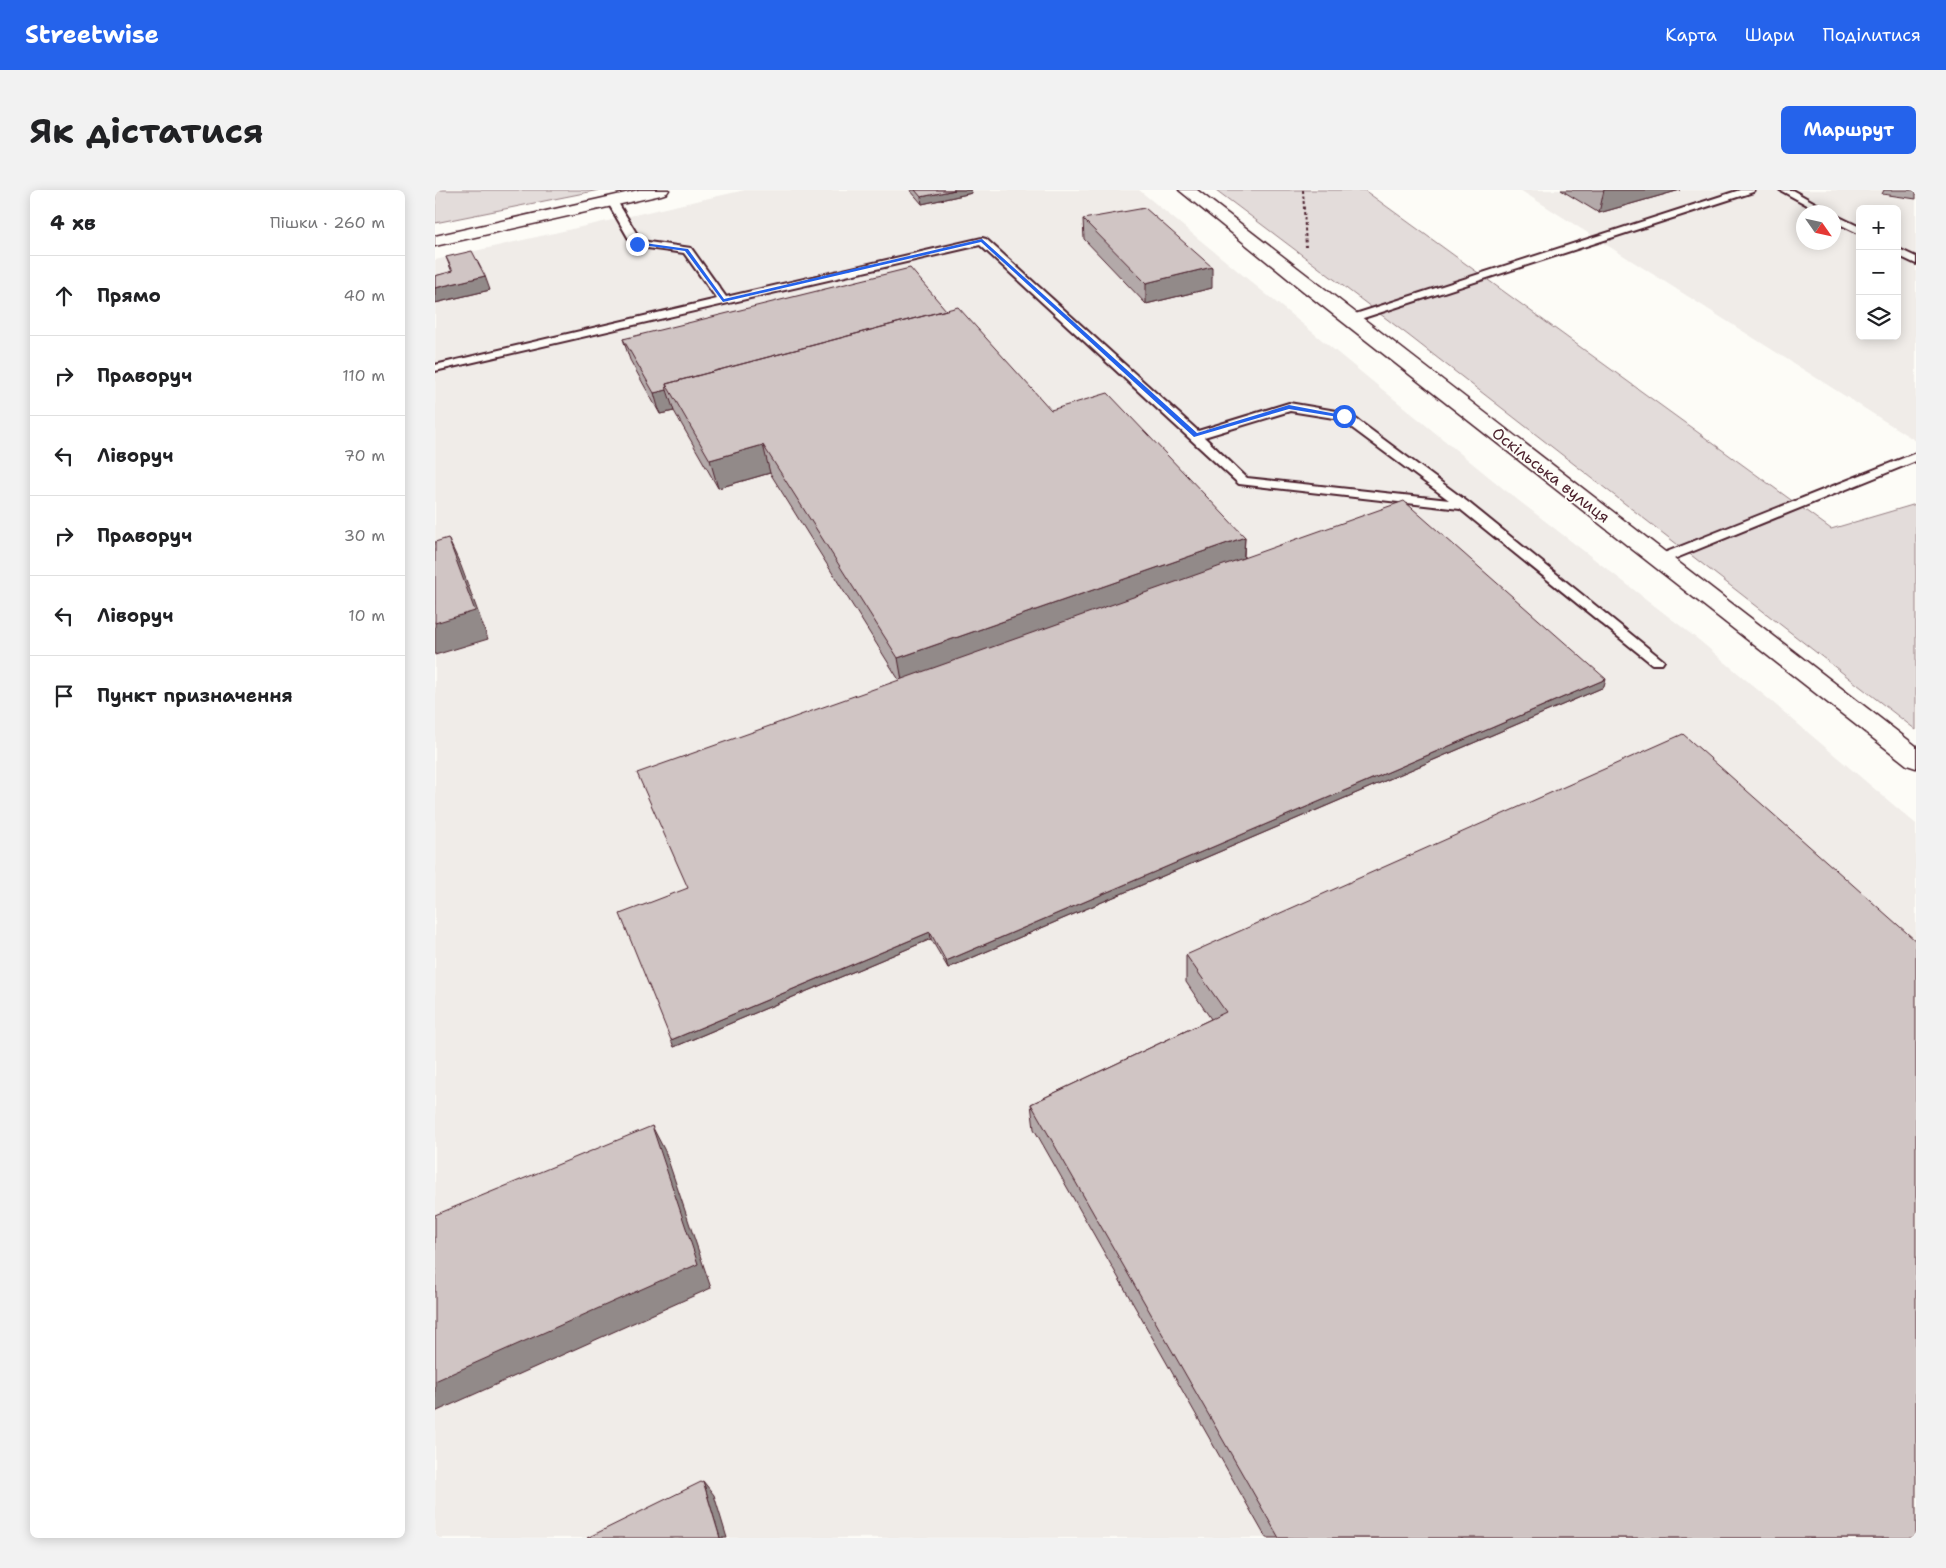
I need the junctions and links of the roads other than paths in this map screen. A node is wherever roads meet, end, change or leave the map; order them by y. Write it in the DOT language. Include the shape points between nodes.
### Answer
graph roads {
  1 [pos="661,190"];
  2 [pos="1187,190"];
  3 [pos="1750,190"];
  4 [pos="1785,190"];
  5 [pos="612,201"];
  6 [pos="1813,205"];
  7 [pos="1841,220"];
  8 [pos="1856,229"];
  9 [pos="435,241"];
  10 [pos="1901,253"];
  11 [pos="1916,261"];
  12 [pos="723,301"];
  13 [pos="1350,319"];
  14 [pos="435,368"];
  15 [pos="1196,436"];
  16 [pos="1916,457"];
  17 [pos="1464,506"];
  18 [pos="1659,560"];
  19 [pos="1657,661"];
  20 [pos="1916,759"];
  1 -- 5 [label="main road"];
  2 -- 13 [label="main road, Оскільська вулиця"];
  3 -- 13 [label="lane"];
  4 -- 6 [label="lane"];
  5 -- 9 [label="main road"];
  5 -- 12 [label="lane" via="637,244 687,250"];
  7 -- 8 [label="lane"];
  10 -- 11 [label="lane"];
  12 -- 14 [label="lane"];
  12 -- 15 [label="lane" via="982,240"];
  13 -- 18 [label="main road, Оскільська вулиця"];
  15 -- 17 [label="lane" via="1243,481"];
  15 -- 17 [label="lane" via="1289,407 1344,416"];
  16 -- 18 [label="lane"];
  17 -- 19 [label="lane"];
  18 -- 20 [label="main road, Оскільська вулиця"];
}
